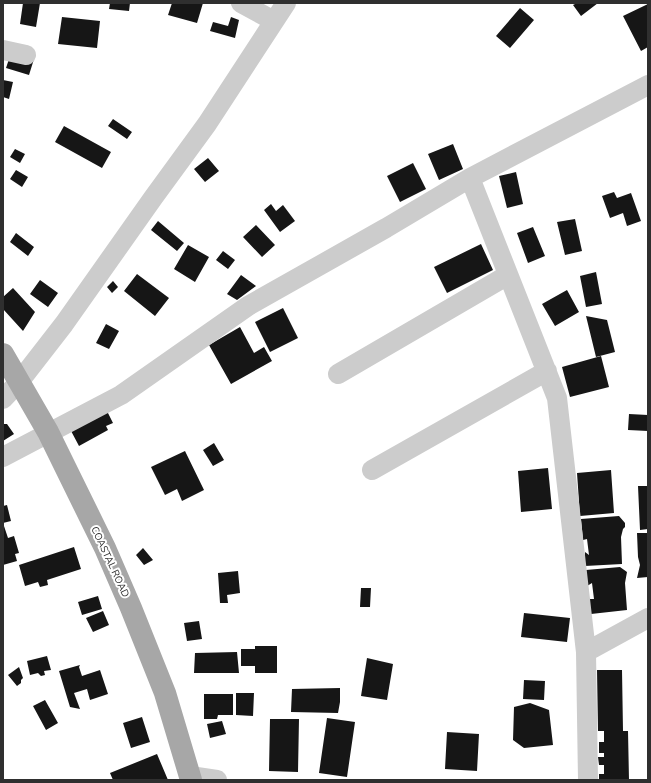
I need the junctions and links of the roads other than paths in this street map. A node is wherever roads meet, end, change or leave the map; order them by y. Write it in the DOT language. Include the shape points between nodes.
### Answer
graph roads {
  1 [pos="241,3"];
  2 [pos="286,3"];
  3 [pos="274,21"];
  4 [pos="3,50"];
  5 [pos="26,55"];
  6 [pos="648,85"];
  7 [pos="470,178"];
  8 [pos="508,275"];
  9 [pos="3,354"];
  10 [pos="546,371"];
  11 [pos="338,374"];
  12 [pos="19,382"];
  13 [pos="3,399"];
  14 [pos="48,432"];
  15 [pos="3,457"];
  16 [pos="372,470"];
  17 [pos="648,618"];
  18 [pos="586,652"];
  19 [pos="191,778"];
  20 [pos="217,780"];
  21 [pos="588,780"];
  1 -- 3 [label="street"];
  2 -- 3 [label="street"];
  3 -- 12 [label="street" via="207,124 64,324"];
  4 -- 5 [label="street"];
  6 -- 7 [label="street"];
  7 -- 8 [label="street"];
  7 -- 14 [label="street" via="248,306 121,395"];
  8 -- 10 [label="street"];
  8 -- 11 [label="street"];
  9 -- 12 [label="main road, COASTAL ROAD"];
  10 -- 16 [label="street"];
  10 -- 18 [label="street" via="558,398"];
  12 -- 13 [label="street"];
  12 -- 14 [label="main road, COASTAL ROAD"];
  14 -- 15 [label="street"];
  14 -- 19 [label="main road, COASTAL ROAD" via="105,548 131,608 165,693"];
  17 -- 18 [label="street"];
  18 -- 21 [label="street"];
  19 -- 20 [label="street"];
}
